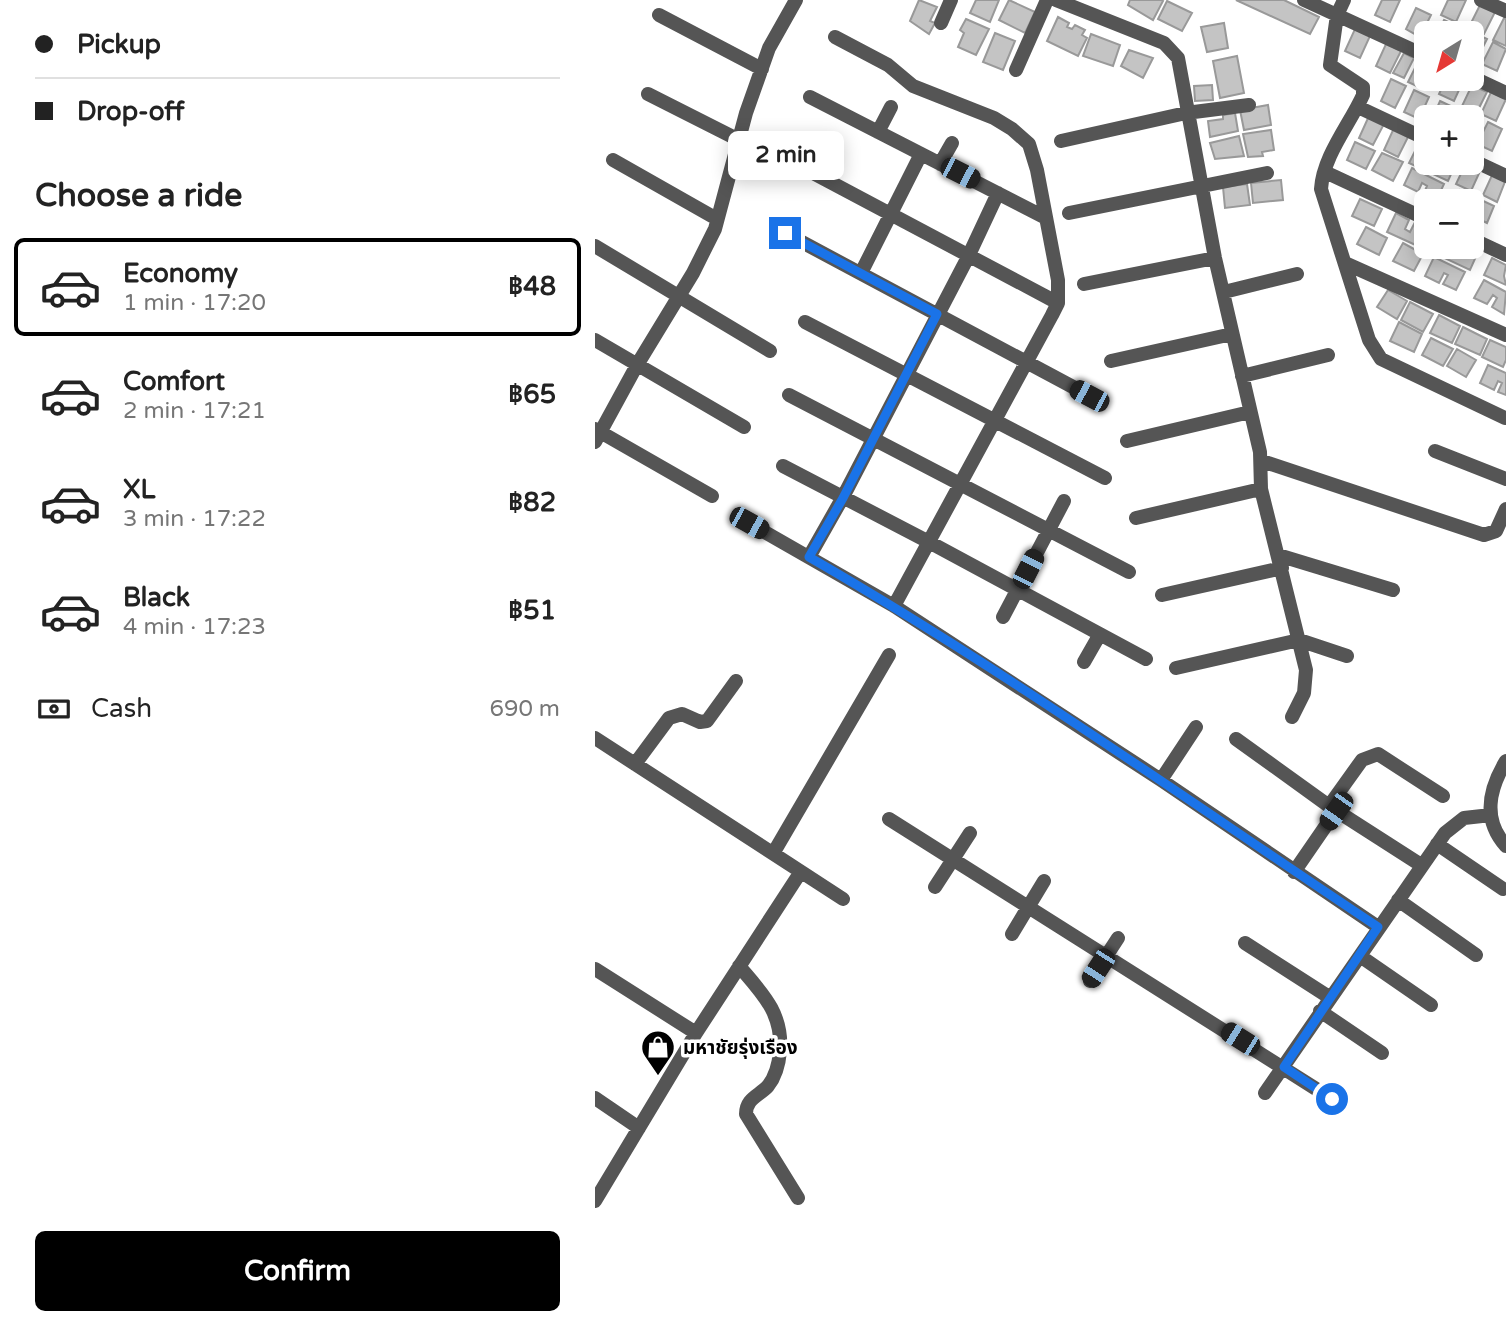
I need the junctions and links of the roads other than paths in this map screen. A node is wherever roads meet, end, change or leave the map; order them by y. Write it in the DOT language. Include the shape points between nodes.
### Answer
graph roads {
  1 [pos="951,0"];
  2 [pos="1047,0"];
  3 [pos="1056,0"];
  4 [pos="1304,0"];
  5 [pos="1343,0"];
  6 [pos="1481,0"];
  7 [pos="792,2"];
  8 [pos="1506,11"];
  9 [pos="659,15"];
  10 [pos="1337,15"];
  11 [pos="941,23"];
  12 [pos="835,37"];
  13 [pos="1414,50"];
  14 [pos="762,69"];
  15 [pos="1016,71"];
  16 [pos="1484,83"];
  17 [pos="1506,93"];
  18 [pos="648,94"];
  19 [pos="810,97"];
  20 [pos="1249,105"];
  21 [pos="891,107"];
  22 [pos="1358,107"];
  23 [pos="1186,113"];
  24 [pos="878,132"];
  25 [pos="1414,133"];
  26 [pos="739,140"];
  27 [pos="1061,141"];
  28 [pos="952,143"];
  29 [pos="921,154"];
  30 [pos="613,160"];
  31 [pos="940,164"];
  32 [pos="800,166"];
  33 [pos="1484,166"];
  34 [pos="1325,172"];
  35 [pos="1266,173"];
  36 [pos="1506,176"];
  37 [pos="1202,186"];
  38 [pos="998,193"];
  39 [pos="1414,213"];
  40 [pos="1069,214"];
  41 [pos="891,215"];
  42 [pos="1047,218"];
  43 [pos="717,219"];
  44 [pos="785,233"];
  45 [pos="1484,245"];
  46 [pos="595,246"];
  47 [pos="1506,255"];
  48 [pos="968,257"];
  49 [pos="1215,258"];
  50 [pos="1347,264"];
  51 [pos="860,273"];
  52 [pos="1297,274"];
  53 [pos="1084,284"];
  54 [pos="1224,292"];
  55 [pos="679,295"];
  56 [pos="1058,303"];
  57 [pos="937,314"];
  58 [pos="804,322"];
  59 [pos="1233,334"];
  60 [pos="1506,335"];
  61 [pos="595,340"];
  62 [pos="770,351"];
  63 [pos="1328,355"];
  64 [pos="1111,361"];
  65 [pos="1027,362"];
  66 [pos="637,365"];
  67 [pos="905,374"];
  68 [pos="1242,376"];
  69 [pos="789,395"];
  70 [pos="1089,396"];
  71 [pos="1250,412"];
  72 [pos="1505,418"];
  73 [pos="995,420"];
  74 [pos="744,427"];
  75 [pos="597,434"];
  76 [pos="872,438"];
  77 [pos="1126,441"];
  78 [pos="1435,451"];
  79 [pos="1262,461"];
  80 [pos="783,466"];
  81 [pos="1105,478"];
  82 [pos="1506,479"];
  83 [pos="961,483"];
  84 [pos="1261,489"];
  85 [pos="712,496"];
  86 [pos="843,498"];
  87 [pos="1064,500"];
  88 [pos="1506,509"];
  89 [pos="1136,518"];
  90 [pos="749,523"];
  91 [pos="1048,529"];
  92 [pos="929,542"];
  93 [pos="809,557"];
  94 [pos="1280,562"];
  95 [pos="1129,572"];
  96 [pos="1017,590"];
  97 [pos="1393,590"];
  98 [pos="1162,595"];
  99 [pos="894,606"];
  100 [pos="1003,617"];
  101 [pos="1100,634"];
  102 [pos="1299,640"];
  103 [pos="889,655"];
  104 [pos="1347,656"];
  105 [pos="1146,659"];
  106 [pos="1084,662"];
  107 [pos="1175,668"];
  108 [pos="736,681"];
  109 [pos="1292,718"];
  110 [pos="1196,727"];
  111 [pos="595,738"];
  112 [pos="1236,739"];
  113 [pos="1506,761"];
  114 [pos="635,764"];
  115 [pos="1161,780"];
  116 [pos="1443,796"];
  117 [pos="1332,808"];
  118 [pos="1490,815"];
  119 [pos="889,819"];
  120 [pos="970,833"];
  121 [pos="1437,844"];
  122 [pos="1506,846"];
  123 [pos="774,852"];
  124 [pos="953,859"];
  125 [pos="1421,865"];
  126 [pos="1294,872"];
  127 [pos="800,873"];
  128 [pos="1044,881"];
  129 [pos="936,887"];
  130 [pos="1503,889"];
  131 [pos="843,900"];
  132 [pos="1398,900"];
  133 [pos="1029,907"];
  134 [pos="1378,927"];
  135 [pos="1012,934"];
  136 [pos="1118,938"];
  137 [pos="1245,943"];
  138 [pos="1476,954"];
  139 [pos="1107,956"];
  140 [pos="1360,956"];
  141 [pos="739,966"];
  142 [pos="595,969"];
  143 [pos="1090,981"];
  144 [pos="1329,997"];
  145 [pos="1431,1005"];
  146 [pos="1320,1011"];
  147 [pos="696,1033"];
  148 [pos="1382,1053"];
  149 [pos="1284,1067"];
  150 [pos="1265,1093"];
  151 [pos="595,1098"];
  152 [pos="1332,1099"];
  153 [pos="639,1128"];
  154 [pos="797,1198"];
  155 [pos="595,1201"];
  1 -- 11 [label="street"];
  2 -- 15 [label="street"];
  3 -- 23 [label="street" via="1173,50 1182,73"];
  4 -- 10 [label="street"];
  5 -- 10 [label="street"];
  6 -- 8 [label="street"];
  7 -- 14 [label="street"];
  9 -- 14 [label="street"];
  10 -- 13 [label="street"];
  10 -- 22 [label="street" via="1330,65 1363,87"];
  12 -- 42 [label="street" via="888,65 913,86 1013,129 1029,144"];
  14 -- 26 [label="street"];
  16 -- 17 [label="street"];
  18 -- 26 [label="street"];
  19 -- 24 [label="street"];
  20 -- 23 [label="street"];
  21 -- 24 [label="street"];
  22 -- 25 [label="street"];
  22 -- 34 [label="street"];
  23 -- 27 [label="street"];
  23 -- 37 [label="street"];
  24 -- 29 [label="street"];
  26 -- 43 [label="street"];
  28 -- 31 [label="street"];
  29 -- 31 [label="street"];
  29 -- 41 [label="street"];
  30 -- 43 [label="street"];
  31 -- 38 [label="street"];
  32 -- 41 [label="street"];
  33 -- 36 [label="street"];
  34 -- 39 [label="street"];
  34 -- 50 [label="street" via="1321,189"];
  35 -- 37 [label="street"];
  37 -- 40 [label="street"];
  37 -- 49 [label="street"];
  38 -- 42 [label="street"];
  38 -- 48 [label="street"];
  41 -- 48 [label="street"];
  41 -- 51 [label="street"];
  42 -- 56 [label="street"];
  43 -- 55 [label="street"];
  44 -- 51 [label="street"];
  45 -- 47 [label="street"];
  46 -- 55 [label="street"];
  48 -- 56 [label="street"];
  48 -- 57 [label="street"];
  49 -- 53 [label="street"];
  49 -- 54 [label="street"];
  50 -- 60 [label="street"];
  50 -- 72 [label="street" via="1369,340 1381,359"];
  51 -- 57 [label="street"];
  52 -- 54 [label="street"];
  54 -- 59 [label="street"];
  55 -- 62 [label="street"];
  55 -- 66 [label="street"];
  56 -- 65 [label="street"];
  57 -- 65 [label="street"];
  57 -- 67 [label="street"];
  58 -- 67 [label="street"];
  59 -- 64 [label="street"];
  59 -- 68 [label="street"];
  61 -- 66 [label="street"];
  63 -- 68 [label="street"];
  65 -- 70 [label="street"];
  65 -- 73 [label="street"];
  66 -- 74 [label="street"];
  66 -- 75 [label="street"];
  67 -- 73 [label="street"];
  67 -- 76 [label="street"];
  68 -- 71 [label="street"];
  69 -- 76 [label="street"];
  71 -- 77 [label="street"];
  71 -- 79 [label="street"];
  73 -- 81 [label="street"];
  73 -- 83 [label="street"];
  75 -- 85 [label="street"];
  76 -- 83 [label="street"];
  76 -- 86 [label="street"];
  78 -- 82 [label="street"];
  79 -- 84 [label="street"];
  79 -- 88 [label="street" via="1484,535 1496,531"];
  80 -- 86 [label="street"];
  83 -- 91 [label="street"];
  83 -- 92 [label="street"];
  84 -- 89 [label="street"];
  84 -- 94 [label="street"];
  86 -- 92 [label="street"];
  86 -- 93 [label="street"];
  87 -- 91 [label="street"];
  90 -- 93 [label="street"];
  91 -- 95 [label="street"];
  91 -- 96 [label="street"];
  92 -- 96 [label="street"];
  92 -- 99 [label="street"];
  93 -- 99 [label="street"];
  94 -- 97 [label="street"];
  94 -- 98 [label="street"];
  94 -- 102 [label="street"];
  96 -- 100 [label="street"];
  96 -- 101 [label="street"];
  99 -- 115 [label="street"];
  101 -- 105 [label="street"];
  101 -- 106 [label="street"];
  102 -- 104 [label="street"];
  102 -- 107 [label="street"];
  102 -- 109 [label="street" via="1307,681"];
  103 -- 123 [label="street"];
  108 -- 114 [label="street" via="707,721 682,714 669,718"];
  110 -- 115 [label="street"];
  111 -- 114 [label="street"];
  112 -- 117 [label="street"];
  113 -- 118 [label="street" via="1492,786"];
  114 -- 123 [label="street"];
  115 -- 126 [label="street"];
  116 -- 117 [label="street" via="1378,754 1363,760"];
  117 -- 125 [label="street"];
  117 -- 126 [label="street"];
  118 -- 121 [label="street" via="1464,818"];
  118 -- 122 [label="street"];
  119 -- 124 [label="street"];
  120 -- 124 [label="street"];
  121 -- 125 [label="street"];
  121 -- 130 [label="street"];
  123 -- 127 [label="street"];
  124 -- 129 [label="street"];
  124 -- 133 [label="street"];
  125 -- 132 [label="street"];
  126 -- 134 [label="street"];
  127 -- 131 [label="street"];
  127 -- 141 [label="street"];
  128 -- 133 [label="street"];
  132 -- 134 [label="street"];
  132 -- 138 [label="street"];
  133 -- 135 [label="street"];
  133 -- 139 [label="street"];
  134 -- 140 [label="street"];
  136 -- 139 [label="street"];
  137 -- 144 [label="street"];
  139 -- 143 [label="street"];
  139 -- 149 [label="street"];
  140 -- 144 [label="street"];
  140 -- 145 [label="street"];
  141 -- 147 [label="street"];
  141 -- 154 [label="street" via="769,1000 781,1036 773,1078 750,1100 746,1114"];
  142 -- 147 [label="street"];
  144 -- 146 [label="street"];
  146 -- 148 [label="street"];
  146 -- 149 [label="street"];
  147 -- 153 [label="street"];
  149 -- 150 [label="street"];
  149 -- 152 [label="street"];
  151 -- 153 [label="street"];
  153 -- 155 [label="street"];
}
